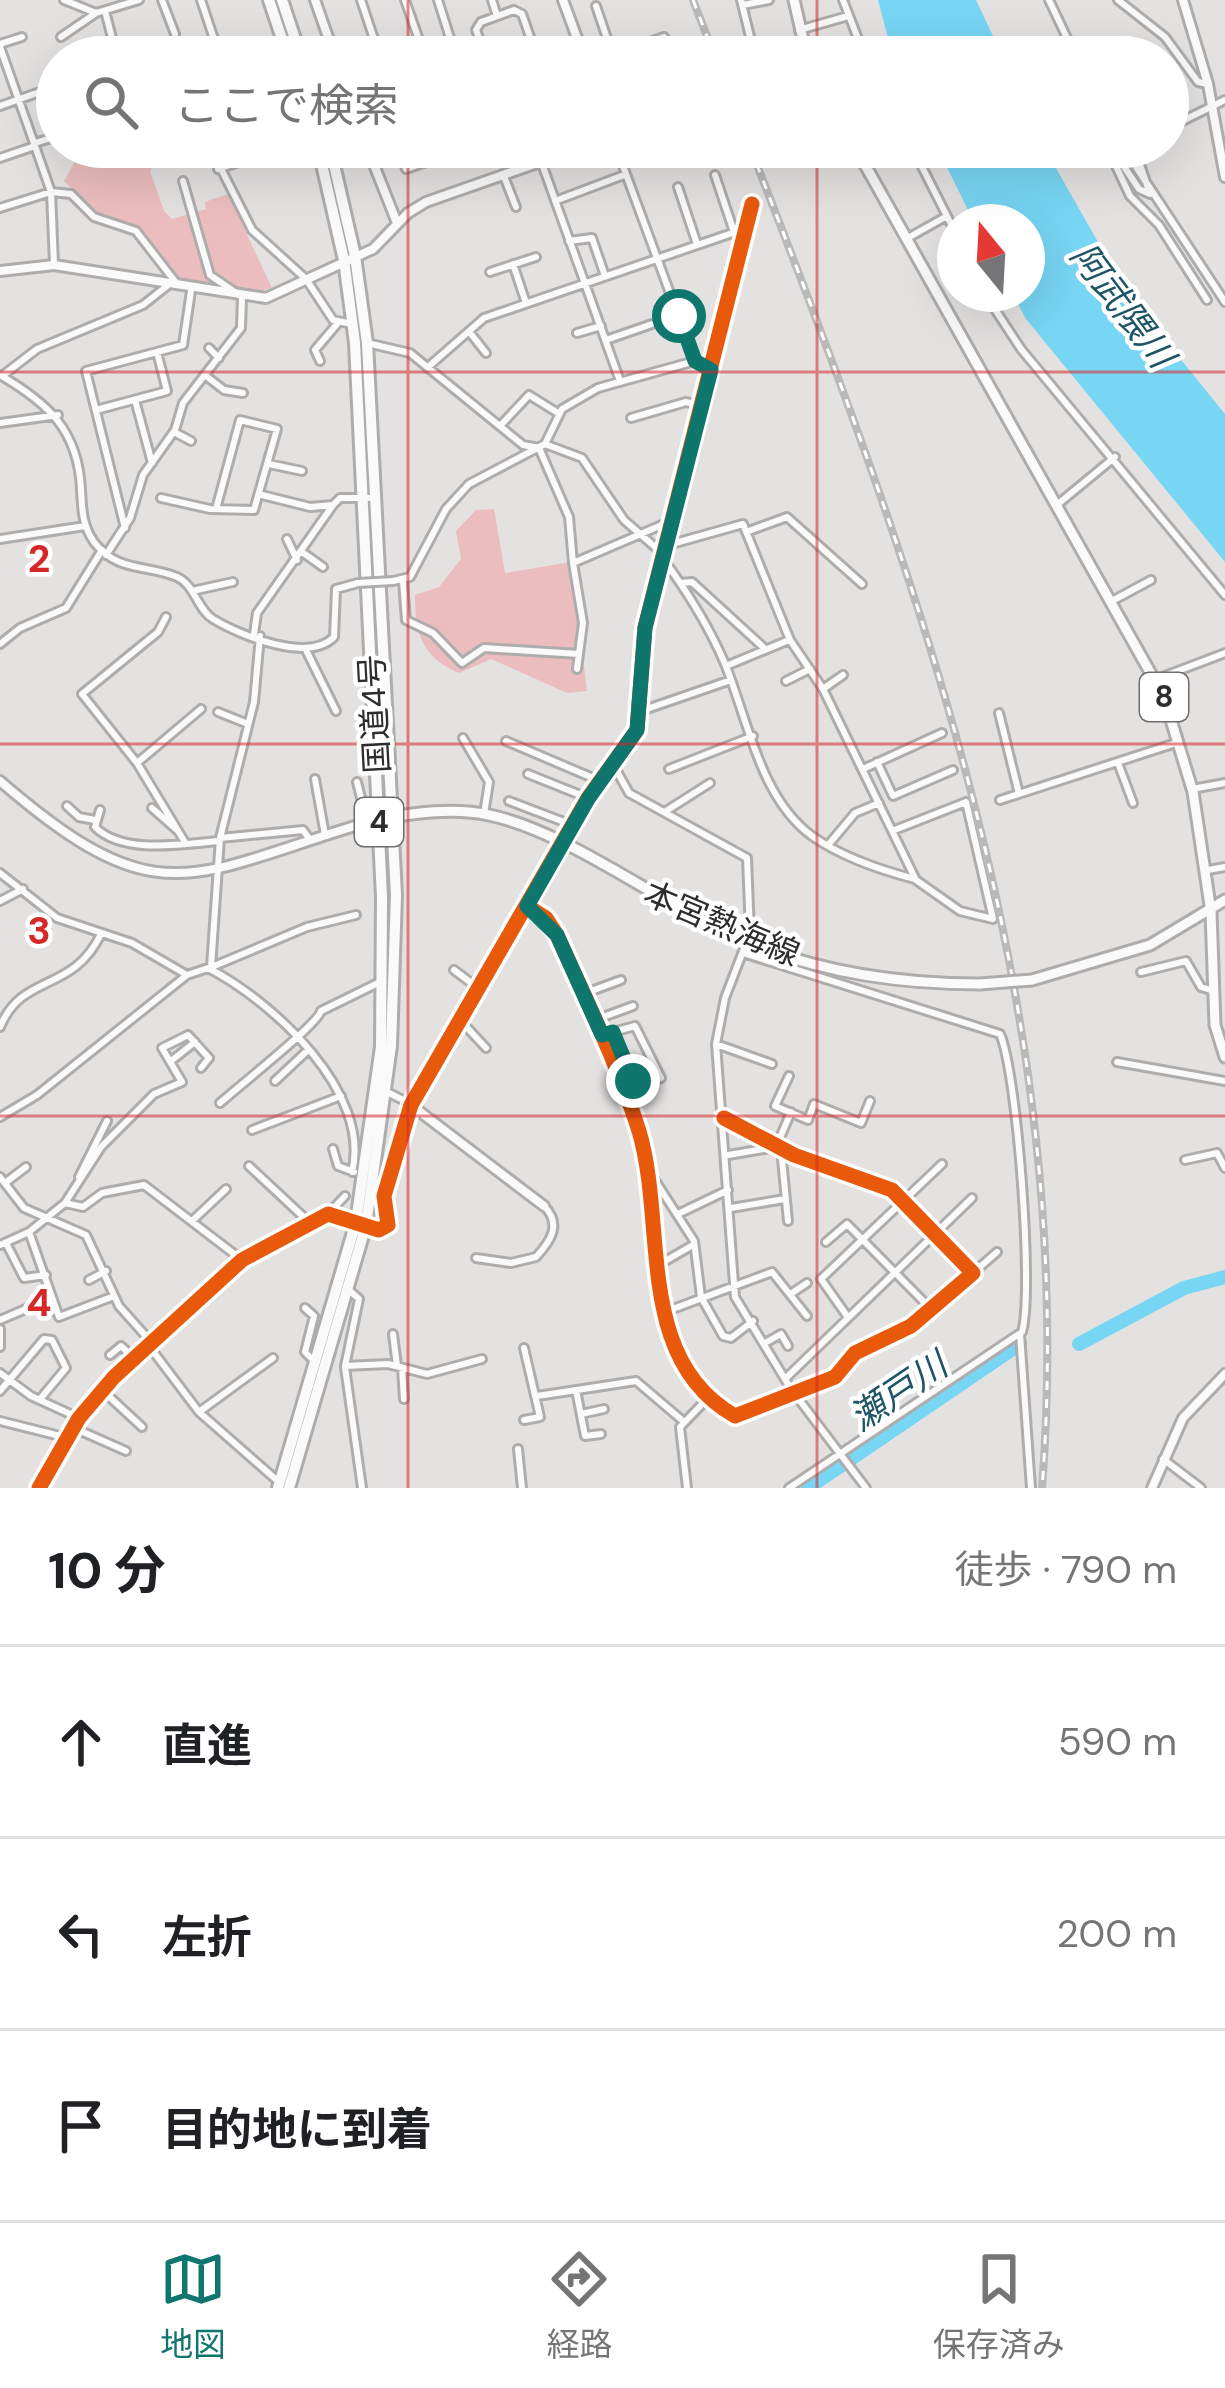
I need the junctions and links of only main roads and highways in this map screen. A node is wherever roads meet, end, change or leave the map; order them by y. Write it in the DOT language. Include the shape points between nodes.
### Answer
graph roads {
  1 [pos="269,0"];
  2 [pos="282,0"];
  3 [pos="794,0"];
  4 [pos="281,36"];
  5 [pos="295,36"];
  6 [pos="800,36"];
  7 [pos="323,168"];
  8 [pos="334,168"];
  9 [pos="867,168"];
  10 [pos="350,258"];
  11 [pos="370,498"];
  12 [pos="379,819"];
  13 [pos="1225,900"];
  14 [pos="1211,911"];
  15 [pos="1219,974"];
  16 [pos="1225,1057"];
  17 [pos="361,1223"];
  18 [pos="279,1484"];
  1 -- 4 [label="highway"];
  2 -- 5 [label="highway"];
  3 -- 6 [label="main road"];
  7 -- 10 [label="highway, 国道4号 / 4"];
  8 -- 10 [label="highway, 国道4号 / 4"];
  9 -- 14 [label="main road, 8" via="1154,680 1192,789"];
  10 -- 11 [label="highway, 国道4号 / 4"];
  10 -- 11 [label="highway, 国道4号 / 4" via="367,343"];
  11 -- 12 [label="highway, 国道4号 / 4"];
  12 -- 14 [label="main road, 本宮熱海線, bridge" via="484,814 562,843 746,948 850,971 980,984 1032,980 1150,945"];
  12 -- 17 [label="highway, 国道4号 / 4" via="383,980 358,1172"];
  12 -- 17 [label="highway, 国道4号 / 4" via="395,977 387,1092"];
  13 -- 14 [label="main road, 本宮熱海線"];
  14 -- 15 [label="main road"];
  15 -- 16 [label="main road" via="1216,1037"];
  17 -- 18 [label="highway, 国道4号 / 4"];
  17 -- 18 [label="highway, 国道4号 / 4" via="349,1290"];
}
